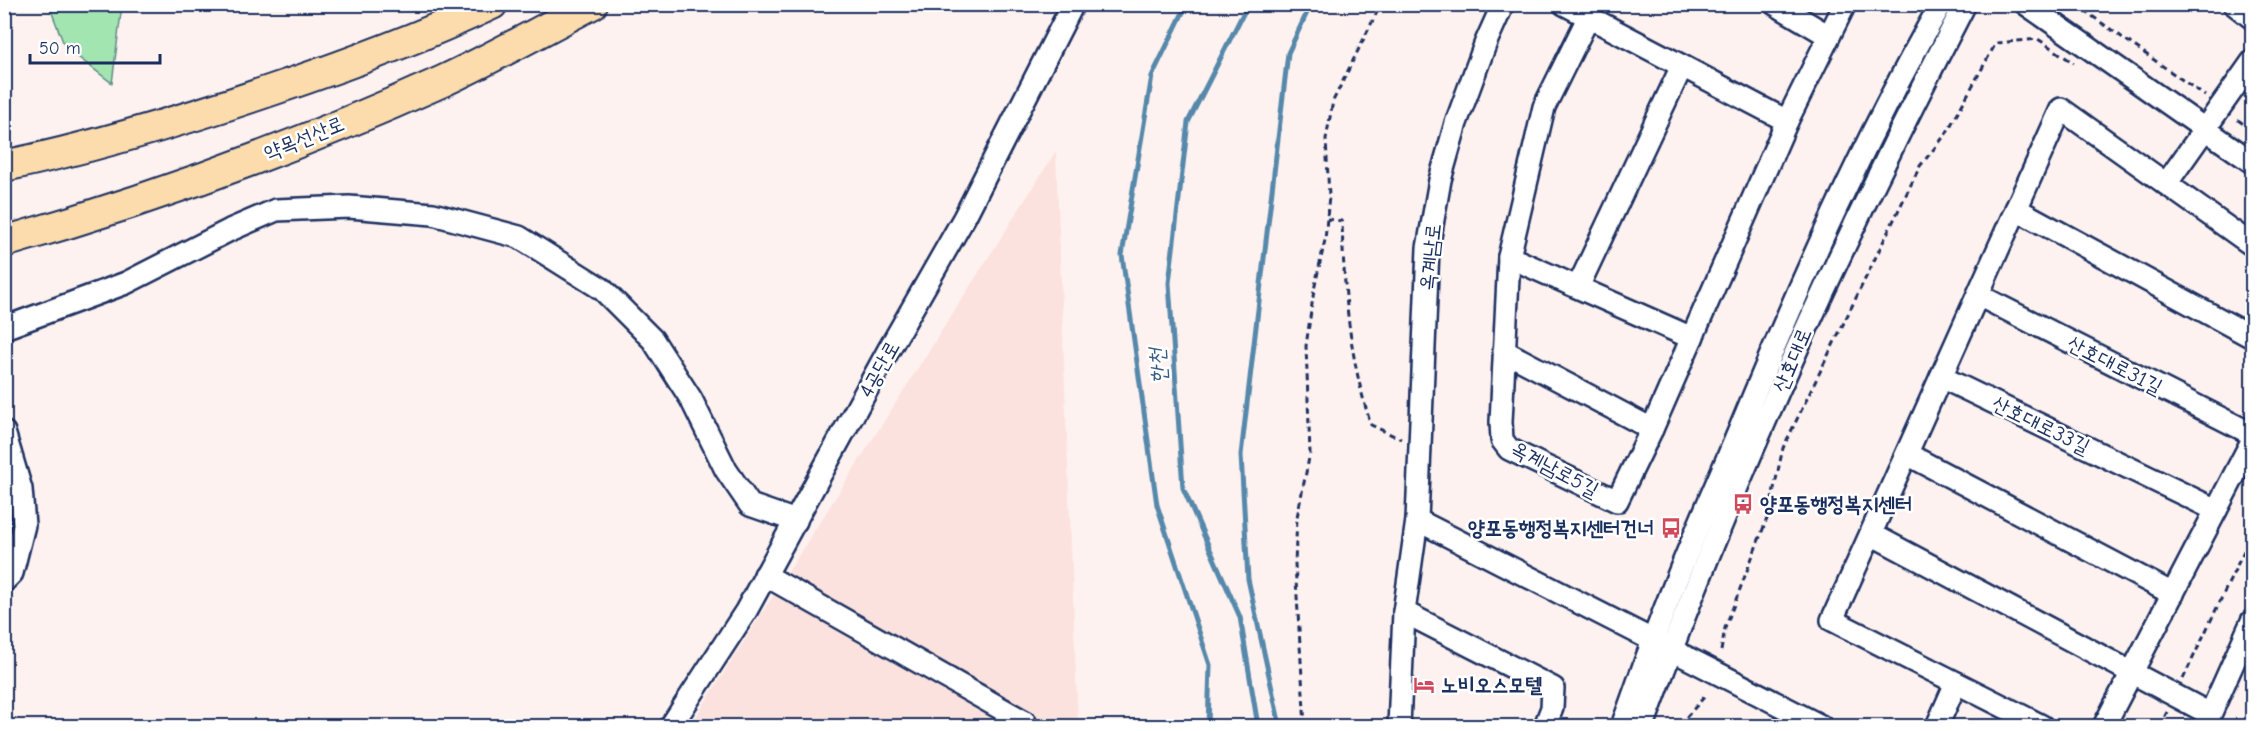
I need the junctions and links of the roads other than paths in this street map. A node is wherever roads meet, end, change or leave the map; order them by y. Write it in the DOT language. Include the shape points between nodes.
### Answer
graph roads {
  1 [pos="492,4"];
  2 [pos="592,4"];
  3 [pos="1073,4"];
  4 [pos="1503,4"];
  5 [pos="1564,4"];
  6 [pos="1775,4"];
  7 [pos="1845,4"];
  8 [pos="1941,4"];
  9 [pos="1965,4"];
  10 [pos="2026,4"];
  11 [pos="2234,4"];
  12 [pos="1592,11"];
  13 [pos="2253,18"];
  14 [pos="1829,36"];
  15 [pos="2253,62"];
  16 [pos="1682,66"];
  17 [pos="1787,121"];
  18 [pos="2205,129"];
  19 [pos="2253,162"];
  20 [pos="4,166"];
  21 [pos="2166,184"];
  22 [pos="2016,209"];
  23 [pos="4,242"];
  24 [pos="2253,245"];
  25 [pos="1509,257"];
  26 [pos="1578,286"];
  27 [pos="1978,296"];
  28 [pos="4,328"];
  29 [pos="2253,337"];
  30 [pos="1692,338"];
  31 [pos="1504,351"];
  32 [pos="1941,377"];
  33 [pos="1652,429"];
  34 [pos="4,432"];
  35 [pos="2253,434"];
  36 [pos="2253,441"];
  37 [pos="1906,454"];
  38 [pos="2216,510"];
  39 [pos="796,520"];
  40 [pos="1417,520"];
  41 [pos="1871,534"];
  42 [pos="765,575"];
  43 [pos="4,581"];
  44 [pos="2173,594"];
  45 [pos="1404,612"];
  46 [pos="2253,621"];
  47 [pos="1662,645"];
  48 [pos="2132,673"];
  49 [pos="1956,683"];
  50 [pos="2207,720"];
  51 [pos="1025,722"];
  52 [pos="671,726"];
  53 [pos="1399,726"];
  54 [pos="1545,726"];
  55 [pos="1622,726"];
  56 [pos="1643,726"];
  57 [pos="1821,726"];
  58 [pos="1937,726"];
  59 [pos="2042,726"];
  60 [pos="2104,726"];
  1 -- 20 [label="highway" via="364,58 238,102 74,150"];
  2 -- 23 [label="highway, 약목선산로" via="444,80 303,141 129,205"];
  3 -- 39 [label="street, 4공단로" via="964,218"];
  4 -- 40 [label="street, 옥계남로" via="1456,123 1440,180 1428,248"];
  5 -- 12 [label="street"];
  6 -- 14 [label="street"];
  7 -- 14 [label="street, 옥계남로5길"];
  8 -- 47 [label="street, 산호대로" via="1881,114 1773,348"];
  9 -- 47 [label="street, 산호대로" via="1812,314"];
  10 -- 18 [label="street"];
  11 -- 13 [label="street"];
  12 -- 16 [label="street"];
  12 -- 25 [label="street, 옥계남로5길" via="1544,107"];
  14 -- 17 [label="street, 옥계남로5길"];
  15 -- 18 [label="street"];
  16 -- 17 [label="street"];
  16 -- 26 [label="street"];
  17 -- 30 [label="street, 옥계남로5길"];
  18 -- 19 [label="street"];
  18 -- 21 [label="street"];
  21 -- 22 [label="street" via="2061,109"];
  21 -- 24 [label="street"];
  22 -- 27 [label="street"];
  22 -- 29 [label="street"];
  25 -- 26 [label="street"];
  25 -- 31 [label="street, 옥계남로5길"];
  26 -- 30 [label="street"];
  27 -- 32 [label="street"];
  27 -- 35 [label="street, 산호대로31길"];
  28 -- 39 [label="street" via="126,283 276,210 349,207 433,214 519,237 602,289 653,340 750,505"];
  30 -- 33 [label="street, 옥계남로5길"];
  31 -- 33 [label="street"];
  31 -- 33 [label="street, 옥계남로5길" via="1501,422 1502,440 1509,449 1617,501"];
  32 -- 37 [label="street"];
  32 -- 38 [label="street, 산호대로33길"];
  34 -- 43 [label="street" via="21,489 24,525 12,573"];
  36 -- 38 [label="street"];
  37 -- 41 [label="street"];
  37 -- 44 [label="street"];
  38 -- 44 [label="street"];
  39 -- 42 [label="street, 4공단로"];
  40 -- 45 [label="street, 옥계남로"];
  40 -- 47 [label="street"];
  41 -- 48 [label="street"];
  41 -- 49 [label="street" via="1832,620"];
  42 -- 51 [label="street"];
  42 -- 52 [label="street, 4공단로"];
  44 -- 48 [label="street"];
  45 -- 53 [label="street, 옥계남로"];
  45 -- 54 [label="street" via="1553,688 1552,708"];
  46 -- 50 [label="street"];
  47 -- 55 [label="street, 산호대로"];
  47 -- 56 [label="street, 산호대로"];
  47 -- 57 [label="street"];
  48 -- 50 [label="street"];
  48 -- 60 [label="street"];
  49 -- 58 [label="street"];
  49 -- 59 [label="street"];
}
